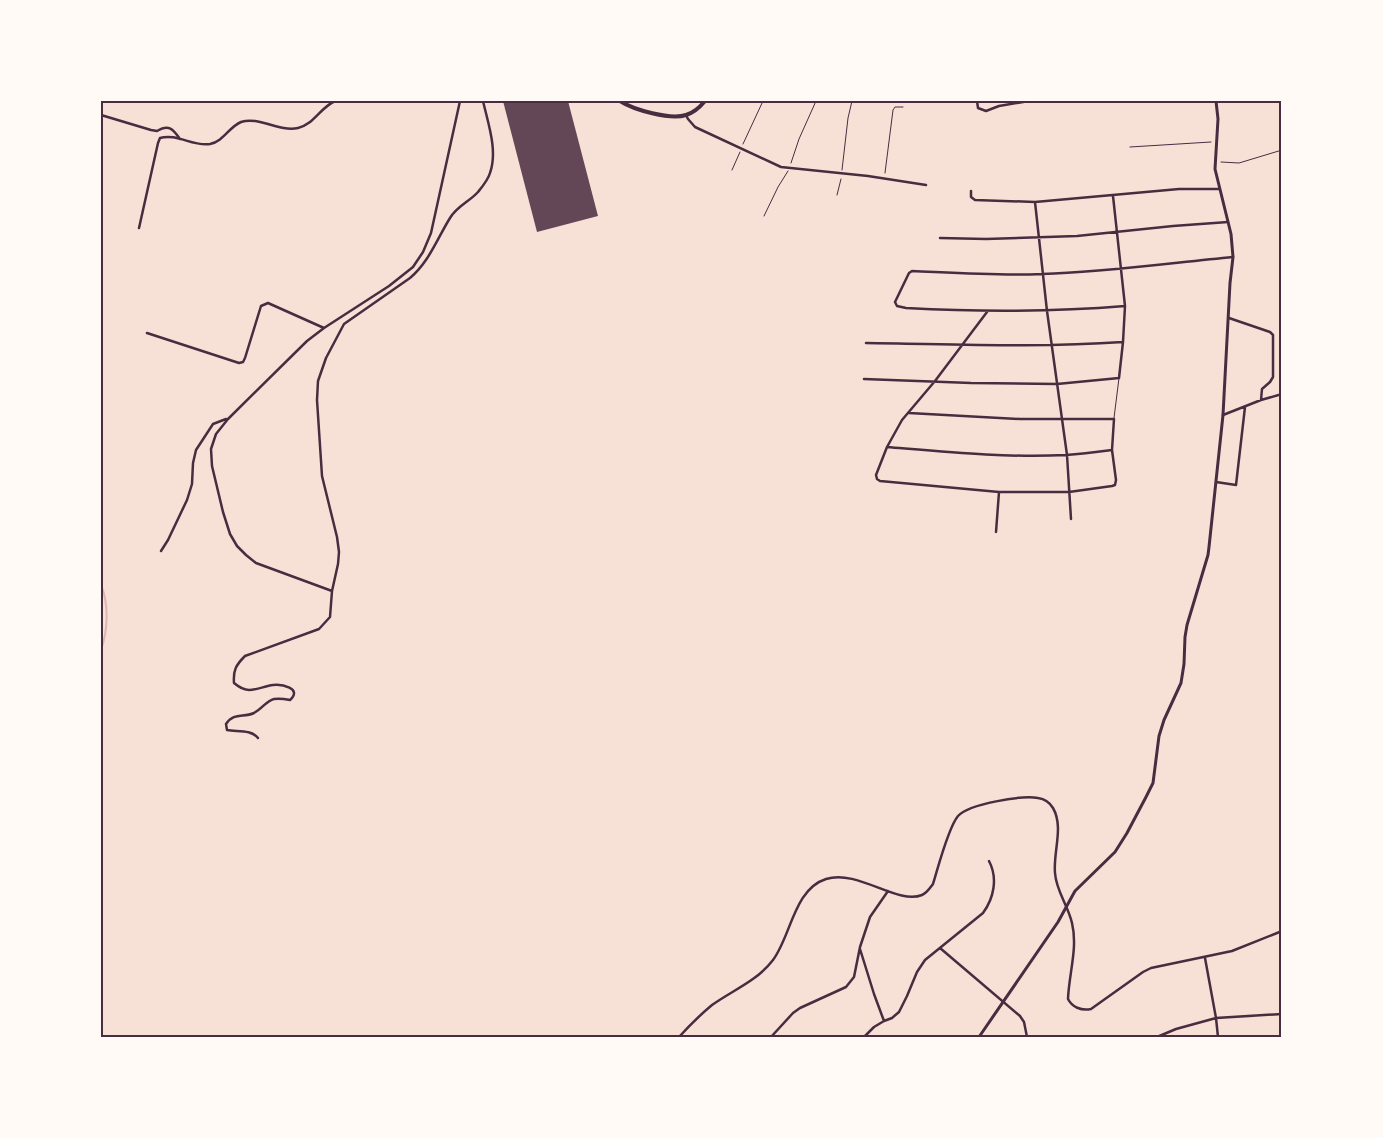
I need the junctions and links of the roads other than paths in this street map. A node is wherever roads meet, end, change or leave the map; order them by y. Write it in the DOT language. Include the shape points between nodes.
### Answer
graph roads {
  1 [pos="335,101"];
  2 [pos="460,101"];
  3 [pos="483,101"];
  4 [pos="620,101"];
  5 [pos="705,101"];
  6 [pos="977,101"];
  7 [pos="1029,101"];
  8 [pos="1216,101"];
  9 [pos="101,115"];
  10 [pos="686,115"];
  11 [pos="181,140"];
  12 [pos="926,185"];
  13 [pos="1219,189"];
  14 [pos="971,191"];
  15 [pos="1113,196"];
  16 [pos="1035,202"];
  17 [pos="1228,222"];
  18 [pos="139,228"];
  19 [pos="1116,231"];
  20 [pos="1039,237"];
  21 [pos="940,238"];
  22 [pos="1233,257"];
  23 [pos="1121,269"];
  24 [pos="1043,274"];
  25 [pos="1125,306"];
  26 [pos="1047,311"];
  27 [pos="987,312"];
  28 [pos="1229,318"];
  29 [pos="324,328"];
  30 [pos="147,333"];
  31 [pos="1123,342"];
  32 [pos="866,344"];
  33 [pos="962,344"];
  34 [pos="1052,344"];
  35 [pos="1119,378"];
  36 [pos="864,379"];
  37 [pos="935,381"];
  38 [pos="1057,384"];
  39 [pos="1282,394"];
  40 [pos="1260,400"];
  41 [pos="1245,407"];
  42 [pos="909,413"];
  43 [pos="1223,415"];
  44 [pos="228,419"];
  45 [pos="1063,419"];
  46 [pos="1114,419"];
  47 [pos="887,447"];
  48 [pos="1112,450"];
  49 [pos="1067,455"];
  50 [pos="1216,482"];
  51 [pos="999,492"];
  52 [pos="1069,492"];
  53 [pos="1071,519"];
  54 [pos="996,532"];
  55 [pos="161,551"];
  56 [pos="332,591"];
  57 [pos="258,738"];
  58 [pos="989,861"];
  59 [pos="888,891"];
  60 [pos="1066,905"];
  61 [pos="1282,931"];
  62 [pos="860,947"];
  63 [pos="940,948"];
  64 [pos="1205,958"];
  65 [pos="1003,1002"];
  66 [pos="1282,1014"];
  67 [pos="1216,1018"];
  68 [pos="884,1021"];
  69 [pos="678,1037"];
  70 [pos="771,1037"];
  71 [pos="864,1037"];
  72 [pos="979,1037"];
  73 [pos="1027,1037"];
  74 [pos="1157,1037"];
  75 [pos="1218,1037"];
  1 -- 11 [label="street" via="302,127 278,128 246,121 208,145"];
  2 -- 29 [label="street" via="423,252 401,277"];
  3 -- 56 [label="street" via="492,147 490,174 473,197 450,217 417,272 344,324 322,369 317,400 319,456 339,552"];
  4 -- 10 [label="main road" via="670,116"];
  5 -- 10 [label="main road"];
  6 -- 7 [label="street" via="978,108 986,111"];
  8 -- 13 [label="street" via="1215,169"];
  9 -- 11 [label="street" via="151,130 170,128"];
  10 -- 12 [label="street" via="696,127 774,165"];
  11 -- 18 [label="street" via="160,138"];
  13 -- 15 [label="street" via="1179,189"];
  13 -- 17 [label="street"];
  14 -- 16 [label="street" via="975,200"];
  15 -- 16 [label="street"];
  15 -- 19 [label="street"];
  16 -- 20 [label="street"];
  17 -- 19 [label="street"];
  17 -- 22 [label="street"];
  19 -- 20 [label="street"];
  19 -- 23 [label="street"];
  20 -- 21 [label="street"];
  20 -- 24 [label="street"];
  22 -- 23 [label="street"];
  22 -- 28 [label="street"];
  23 -- 24 [label="street"];
  23 -- 25 [label="street"];
  24 -- 26 [label="street"];
  24 -- 27 [label="street" via="912,271 895,302 897,306 906,308"];
  25 -- 26 [label="street"];
  25 -- 31 [label="street"];
  26 -- 27 [label="street"];
  26 -- 34 [label="street"];
  27 -- 33 [label="street"];
  28 -- 40 [label="street" via="1273,334 1273,377 1262,389"];
  28 -- 43 [label="street"];
  29 -- 30 [label="street" via="264,304 245,358 239,363"];
  29 -- 44 [label="street" via="297,350"];
  31 -- 34 [label="street"];
  31 -- 35 [label="street"];
  32 -- 33 [label="street"];
  33 -- 34 [label="street"];
  33 -- 37 [label="street"];
  34 -- 38 [label="street"];
  35 -- 38 [label="street"];
  35 -- 46 [label="lane"];
  36 -- 37 [label="street"];
  37 -- 38 [label="street"];
  37 -- 42 [label="street"];
  38 -- 45 [label="street"];
  39 -- 40 [label="street"];
  40 -- 41 [label="street"];
  41 -- 43 [label="street"];
  41 -- 50 [label="street" via="1236,485"];
  42 -- 45 [label="street"];
  42 -- 47 [label="street"];
  43 -- 50 [label="street"];
  44 -- 55 [label="street" via="213,424 196,450 187,500"];
  44 -- 56 [label="street" via="216,434 211,449 212,466 223,512 236,546 256,562"];
  45 -- 46 [label="street"];
  45 -- 49 [label="street"];
  46 -- 48 [label="street"];
  47 -- 49 [label="street" via="1022,456"];
  47 -- 51 [label="street" via="876,475 880,481"];
  48 -- 49 [label="street"];
  48 -- 52 [label="street" via="1115,485"];
  49 -- 52 [label="street"];
  50 -- 60 [label="street" via="1208,555 1187,625 1181,683 1159,736 1153,783 1115,852 1075,891"];
  51 -- 52 [label="street"];
  51 -- 54 [label="street"];
  52 -- 53 [label="street"];
  56 -- 57 [label="street" via="330,617 319,629 245,656 237,664 233,672 234,683 241,688 248,690 274,685 292,688 294,693 290,700 272,700 254,713 236,716 226,724 227,730 248,732"];
  58 -- 63 [label="street" via="994,878 988,906"];
  59 -- 60 [label="street" via="914,896 929,890 950,830 959,815 992,802 1029,797 1047,800 1056,815 1055,880"];
  59 -- 62 [label="street" via="870,917"];
  59 -- 69 [label="street" via="836,876 818,882 804,896 774,958 763,971 711,1006"];
  60 -- 64 [label="street" via="1074,942 1068,998 1077,1007 1091,1009 1151,968"];
  60 -- 65 [label="street" via="1058,922"];
  61 -- 64 [label="street" via="1242,948"];
  62 -- 68 [label="street"];
  62 -- 70 [label="street" via="850,983 800,1008"];
  63 -- 65 [label="street"];
  63 -- 68 [label="street" via="924,960 899,1012"];
  64 -- 67 [label="street"];
  65 -- 72 [label="street"];
  65 -- 73 [label="street" via="1020,1016"];
  66 -- 67 [label="street"];
  67 -- 74 [label="street"];
  67 -- 75 [label="street"];
  68 -- 71 [label="street"];
}
